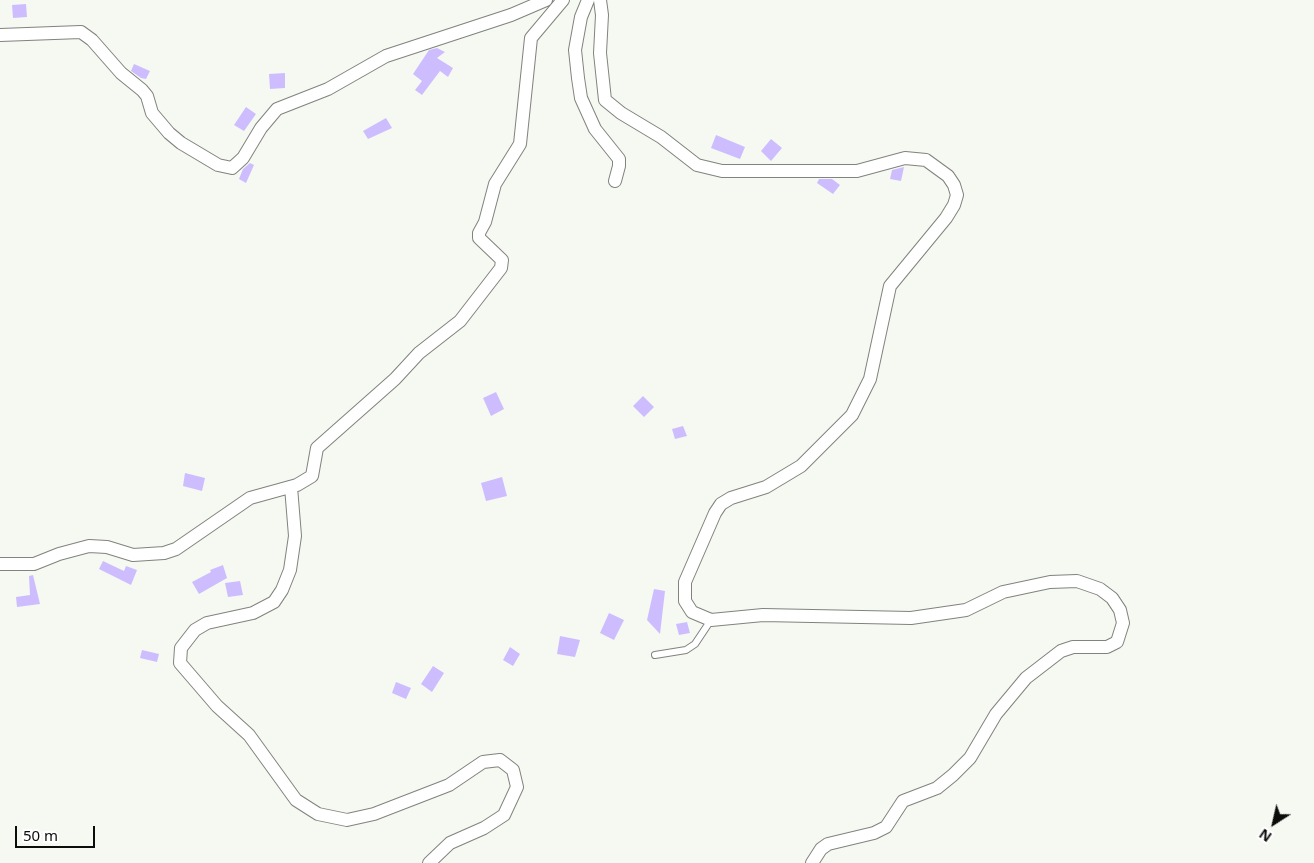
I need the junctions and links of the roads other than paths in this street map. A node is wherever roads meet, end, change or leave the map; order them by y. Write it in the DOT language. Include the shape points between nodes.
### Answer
graph roads {
  1 [pos="546,0"];
  2 [pos="563,0"];
  3 [pos="588,0"];
  4 [pos="600,0"];
  5 [pos="0,35"];
  6 [pos="614,181"];
  7 [pos="291,487"];
  8 [pos="0,564"];
  9 [pos="711,620"];
  10 [pos="655,655"];
  11 [pos="429,863"];
  12 [pos="812,863"];
  1 -- 5 [label="street" via="511,15 386,56 328,88 277,110 261,128 243,158 232,168 218,165 169,133 152,113 142,90 81,32"];
  2 -- 7 [label="street" via="530,38 520,144 495,184 479,233 479,238 502,260 501,268 460,321 419,352 396,380 317,448 312,476"];
  3 -- 6 [label="street" via="581,17 576,50 578,78 581,98 595,129 618,159"];
  4 -- 9 [label="street" via="600,53 605,100 697,165 722,171 857,171 905,158 926,160 948,176 957,195 946,218 890,286 870,379 852,415 800,466 766,487 731,498 715,513 685,582 685,601 692,612"];
  7 -- 8 [label="street" via="250,498 176,549 164,553 133,555 107,547 88,546 34,564"];
  7 -- 11 [label="street" via="295,536 290,570 282,590 274,602 253,613 207,623 195,630 181,648 180,663 217,706 249,735 296,800 318,814 348,820 374,814 449,785 483,762 500,760 512,770 517,787 504,815 450,843"];
  9 -- 10 [label="lane" via="686,650"];
  9 -- 12 [label="street" via="763,615 911,618 966,610 1003,592 1050,582 1077,581 1100,589 1120,610 1122,623 1117,642 1107,647 1073,647 1061,651 1021,684 996,714 970,758 953,775 937,788 903,801 886,827 828,844 820,849"];
}
